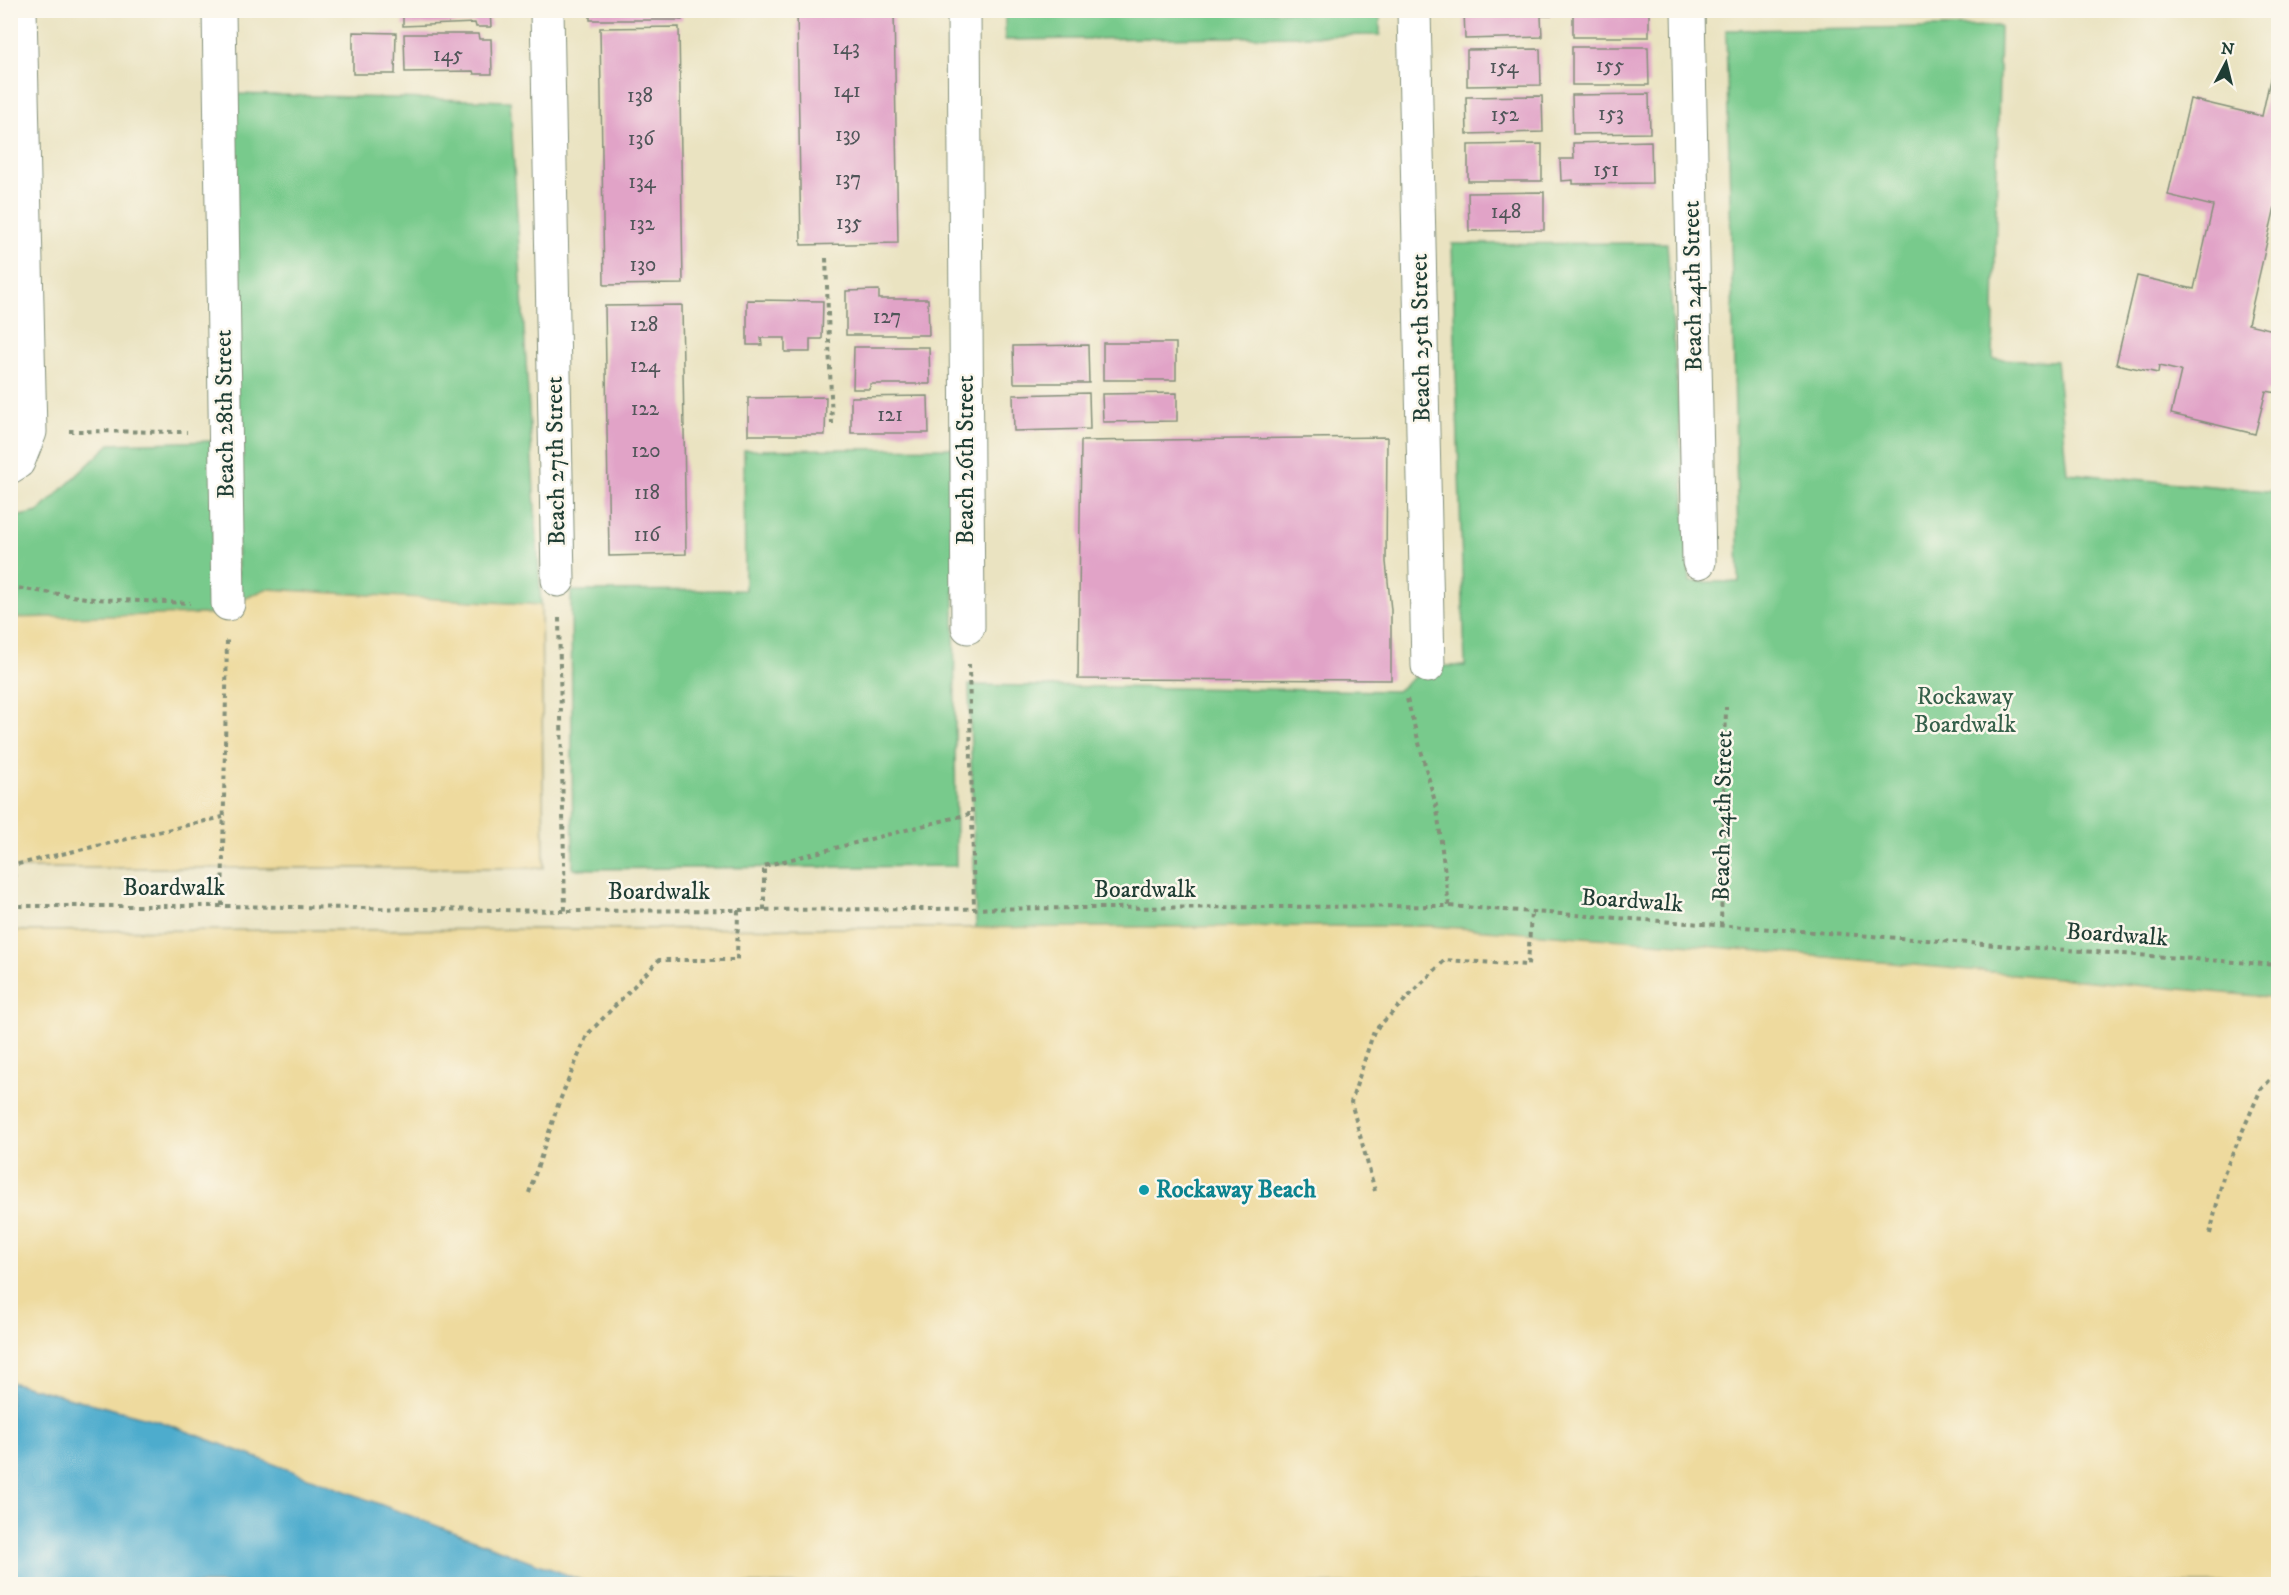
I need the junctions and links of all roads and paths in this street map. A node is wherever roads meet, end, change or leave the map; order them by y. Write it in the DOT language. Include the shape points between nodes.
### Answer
graph roads {
  1 [pos="20,10"];
  2 [pos="219,10"];
  3 [pos="547,10"];
  4 [pos="964,10"];
  5 [pos="1414,10"];
  6 [pos="1688,10"];
  7 [pos="826,258"];
  8 [pos="832,424"];
  9 [pos="65,431"];
  10 [pos="226,432"];
  11 [pos="10,467"];
  12 [pos="1699,562"];
  13 [pos="558,580"];
  14 [pos="10,586"];
  15 [pos="228,604"];
  16 [pos="968,627"];
  17 [pos="1428,666"];
  18 [pos="1404,688"];
  19 [pos="1726,707"];
  20 [pos="973,813"];
  21 [pos="223,817"];
  22 [pos="13,906"];
  23 [pos="222,906"];
  24 [pos="1449,906"];
  25 [pos="974,909"];
  26 [pos="738,910"];
  27 [pos="764,910"];
  28 [pos="565,911"];
  29 [pos="1531,912"];
  30 [pos="1721,926"];
  31 [pos="2278,965"];
  32 [pos="2278,1072"];
  33 [pos="1375,1191"];
  34 [pos="529,1193"];
  35 [pos="2210,1234"];
  1 -- 11 [label="street" via="30,432 18,462"];
  2 -- 10 [label="street, Beach 28th Street"];
  3 -- 13 [label="street, Beach 27th Street"];
  4 -- 16 [label="street, Beach 26th Street"];
  5 -- 17 [label="street, Beach 25th Street"];
  6 -- 12 [label="street, Beach 24th Street"];
  7 -- 8 [label="path"];
  9 -- 10 [label="path"];
  10 -- 15 [label="street, Beach 28th Street"];
  13 -- 28 [label="path, Beach 27th Street"];
  14 -- 15 [label="path" via="93,599"];
  15 -- 21 [label="path"];
  16 -- 20 [label="path"];
  18 -- 24 [label="path" via="1437,809"];
  19 -- 30 [label="path, Beach 24th Street"];
  20 -- 25 [label="path"];
  20 -- 27 [label="path" via="764,866"];
  21 -- 22 [label="path" via="14,865"];
  21 -- 23 [label="path"];
  22 -- 23 [label="path, Boardwalk"];
  23 -- 28 [label="path, Boardwalk"];
  24 -- 25 [label="path, Boardwalk"];
  24 -- 29 [label="path, Boardwalk"];
  25 -- 27 [label="path, Boardwalk"];
  26 -- 27 [label="path, Boardwalk"];
  26 -- 28 [label="path, Boardwalk"];
  26 -- 34 [label="path" via="737,960 659,960 587,1035 558,1105"];
  29 -- 30 [label="path, Boardwalk"];
  29 -- 33 [label="path" via="1528,965 1445,960 1374,1031 1351,1102"];
  30 -- 31 [label="path, Boardwalk"];
  32 -- 35 [label="path" via="2261,1089 2223,1173"];
}
